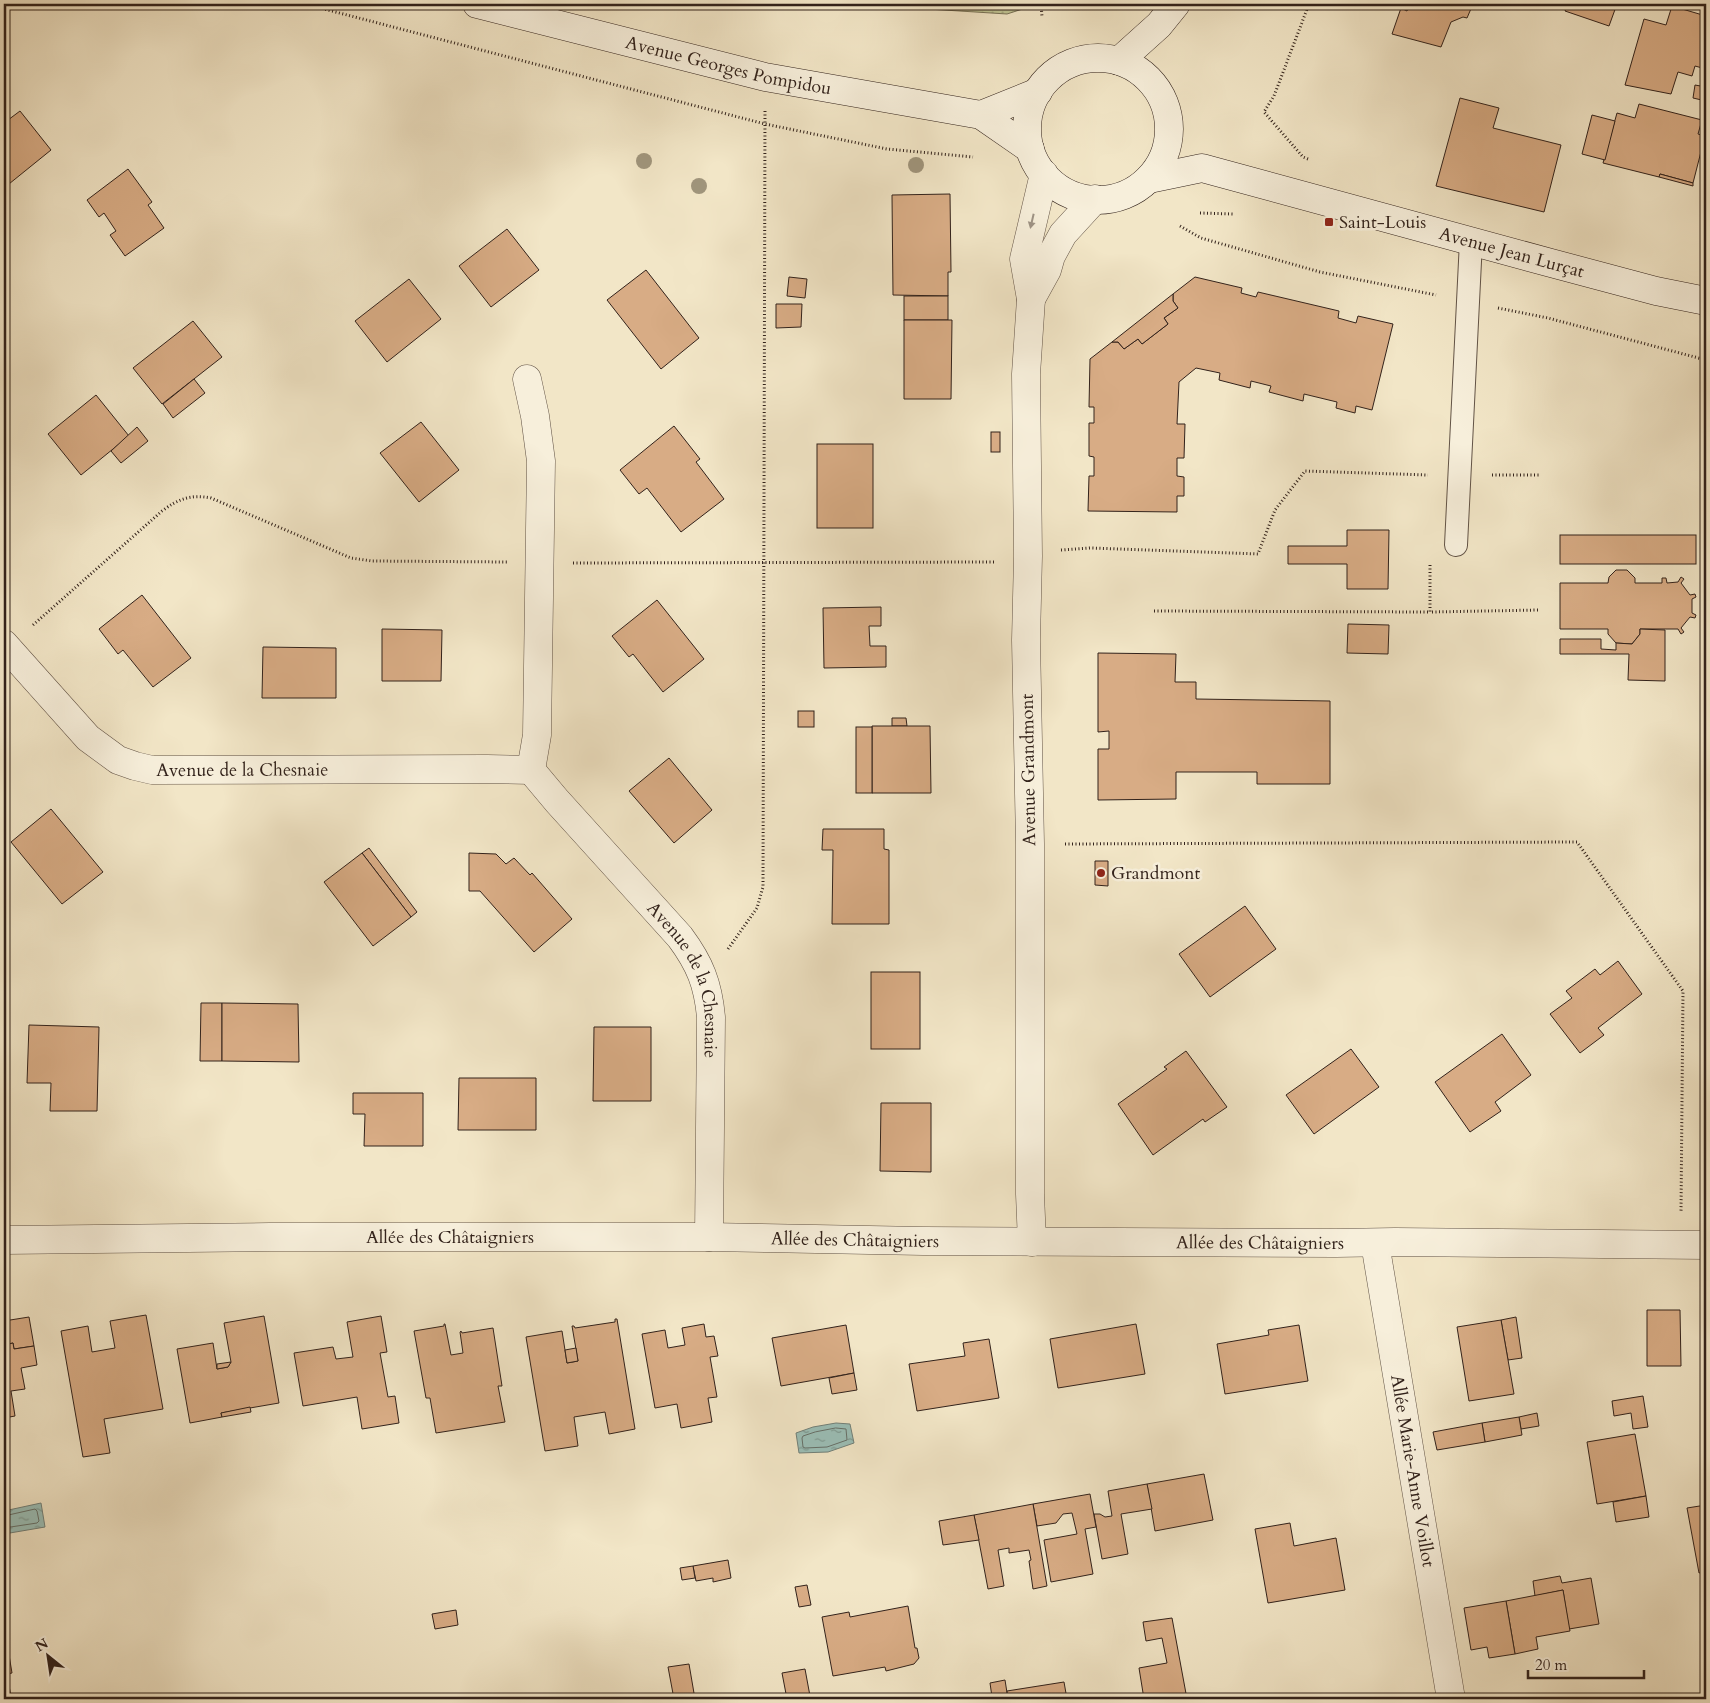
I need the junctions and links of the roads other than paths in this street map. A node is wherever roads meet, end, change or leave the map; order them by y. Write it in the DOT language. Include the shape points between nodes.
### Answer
graph roads {
  1 [pos="477,4"];
  2 [pos="1176,4"];
  3 [pos="1158,25"];
  4 [pos="1119,61"];
  5 [pos="1154,84"];
  6 [pos="1038,92"];
  7 [pos="981,116"];
  8 [pos="1169,126"];
  9 [pos="1030,149"];
  10 [pos="1202,168"];
  11 [pos="1044,174"];
  12 [pos="1148,178"];
  13 [pos="1095,199"];
  14 [pos="1471,241"];
  15 [pos="1030,299"];
  16 [pos="1706,301"];
  17 [pos="527,379"];
  18 [pos="1456,545"];
  19 [pos="5,646"];
  20 [pos="531,770"];
  21 [pos="709,1237"];
  22 [pos="4,1240"];
  23 [pos="1032,1242"];
  24 [pos="1375,1242"];
  25 [pos="1694,1245"];
  26 [pos="1451,1699"];
  1 -- 7 [label="street, Avenue Georges Pompidou" via="765,77"];
  2 -- 3 [label="street"];
  3 -- 4 [label="street"];
  3 -- 5 [label="street"];
  4 -- 5 [label="street, Avenue Georges Pompidou" via="1141,72"];
  4 -- 6 [label="street, Avenue Georges Pompidou" via="1091,58 1073,62 1049,78"];
  5 -- 8 [label="street, Avenue Georges Pompidou" via="1165,104"];
  6 -- 7 [label="street, Avenue Georges Pompidou"];
  6 -- 9 [label="street, Avenue Georges Pompidou" via="1029,116 1027,133"];
  7 -- 9 [label="street, Avenue Georges Pompidou"];
  8 -- 10 [label="street"];
  8 -- 12 [label="street, Avenue Georges Pompidou" via="1161,161"];
  9 -- 11 [label="street, Avenue Georges Pompidou"];
  10 -- 12 [label="street, Avenue Jean Lurçat"];
  10 -- 14 [label="street, Avenue Jean Lurçat"];
  11 -- 13 [label="street, Avenue Georges Pompidou" via="1063,190 1078,197"];
  11 -- 15 [label="street, Avenue Grandmont, one-way" via="1024,259"];
  12 -- 13 [label="street, Avenue Georges Pompidou" via="1128,193"];
  13 -- 15 [label="street, Avenue Grandmont" via="1063,234"];
  14 -- 16 [label="street, Avenue Jean Lurçat" via="1656,291"];
  14 -- 18 [label="lane"];
  15 -- 23 [label="street, Avenue Grandmont" via="1026,374 1026,640"];
  17 -- 20 [label="street" via="540,461 537,735"];
  19 -- 20 [label="street, Avenue de la Chesnaie" via="88,738 118,760 135,766 152,770"];
  20 -- 21 [label="street, Avenue de la Chesnaie" via="680,937 702,974 709,995 711,1017"];
  21 -- 22 [label="street, Allée des Châtaigniers"];
  21 -- 23 [label="street, Allée des Châtaigniers"];
  23 -- 24 [label="street, Allée des Châtaigniers"];
  24 -- 25 [label="street, Allée des Châtaigniers"];
  24 -- 26 [label="street, Allée Marie-Anne Voillot"];
}
